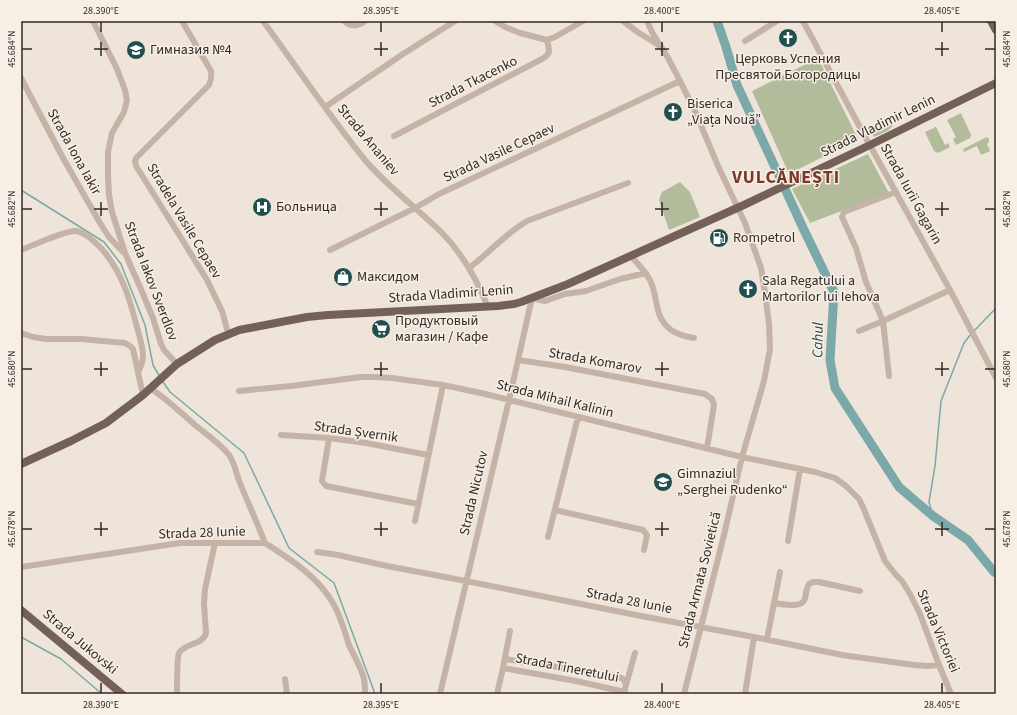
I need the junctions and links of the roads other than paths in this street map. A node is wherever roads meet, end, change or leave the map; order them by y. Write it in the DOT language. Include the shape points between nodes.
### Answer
graph roads {
  1 [pos="93,21"];
  2 [pos="182,21"];
  3 [pos="263,21"];
  4 [pos="344,21"];
  5 [pos="365,21"];
  6 [pos="455,21"];
  7 [pos="495,21"];
  8 [pos="583,21"];
  9 [pos="623,21"];
  10 [pos="647,21"];
  11 [pos="777,21"];
  12 [pos="803,21"];
  13 [pos="991,21"];
  14 [pos="996,30"];
  15 [pos="547,40"];
  16 [pos="745,41"];
  17 [pos="662,48"];
  18 [pos="21,78"];
  19 [pos="680,81"];
  20 [pos="996,83"];
  21 [pos="325,106"];
  22 [pos="394,136"];
  23 [pos="870,145"];
  24 [pos="628,183"];
  25 [pos="896,192"];
  26 [pos="738,207"];
  27 [pos="415,208"];
  28 [pos="21,250"];
  29 [pos="330,250"];
  30 [pos="125,254"];
  31 [pos="631,256"];
  32 [pos="469,268"];
  33 [pos="646,273"];
  34 [pos="950,290"];
  35 [pos="532,298"];
  36 [pos="488,307"];
  37 [pos="883,321"];
  38 [pos="859,331"];
  39 [pos="21,333"];
  40 [pos="229,334"];
  41 [pos="694,338"];
  42 [pos="141,344"];
  43 [pos="133,350"];
  44 [pos="518,360"];
  45 [pos="175,366"];
  46 [pos="138,372"];
  47 [pos="889,376"];
  48 [pos="996,378"];
  49 [pos="443,385"];
  50 [pos="151,387"];
  51 [pos="239,391"];
  52 [pos="143,395"];
  53 [pos="509,400"];
  54 [pos="578,417"];
  55 [pos="281,435"];
  56 [pos="329,438"];
  57 [pos="707,448"];
  58 [pos="428,455"];
  59 [pos="742,457"];
  60 [pos="21,464"];
  61 [pos="800,469"];
  62 [pos="855,494"];
  63 [pos="418,504"];
  64 [pos="555,510"];
  65 [pos="416,521"];
  66 [pos="548,536"];
  67 [pos="788,541"];
  68 [pos="265,542"];
  69 [pos="215,543"];
  70 [pos="644,550"];
  71 [pos="317,552"];
  72 [pos="21,567"];
  73 [pos="780,572"];
  74 [pos="466,582"];
  75 [pos="860,591"];
  76 [pos="774,603"];
  77 [pos="21,610"];
  78 [pos="701,627"];
  79 [pos="510,631"];
  80 [pos="754,637"];
  81 [pos="767,640"];
  82 [pos="635,653"];
  83 [pos="505,659"];
  84 [pos="939,665"];
  85 [pos="504,668"];
  86 [pos="285,679"];
  87 [pos="625,690"];
  88 [pos="122,694"];
  89 [pos="177,694"];
  90 [pos="287,694"];
  91 [pos="365,694"];
  92 [pos="440,694"];
  93 [pos="497,694"];
  94 [pos="684,694"];
  95 [pos="745,694"];
  96 [pos="951,694"];
  1 -- 30 [label="street, Strada Iakov Sverdlov" via="125,90 124,112 112,133 107,166 112,212"];
  2 -- 40 [label="street, Stradela Vasile Cepaev" via="211,71 211,80 135,161 207,280 222,311"];
  3 -- 21 [label="street, Strada Ananiev"];
  4 -- 5 [label="street" via="353,26"];
  6 -- 21 [label="street"];
  7 -- 15 [label="street" via="520,33"];
  8 -- 15 [label="street"];
  9 -- 17 [label="street"];
  10 -- 17 [label="street, Strada Armata Sovietică"];
  11 -- 16 [label="street"];
  12 -- 23 [label="street, Strada Iurii Gagarin"];
  13 -- 14 [label="main road"];
  15 -- 22 [label="street, Strada Tkacenko" via="547,56"];
  17 -- 19 [label="street, Strada Armata Sovietică"];
  18 -- 30 [label="street, Strada Iona Iakir" via="100,223"];
  19 -- 26 [label="street, Strada Armata Sovietică"];
  19 -- 27 [label="street, Strada Vasile Cepaev"];
  20 -- 23 [label="main road, Strada Vladimir Lenin"];
  21 -- 27 [label="street, Strada Ananiev" via="365,160"];
  23 -- 25 [label="street, Strada Iurii Gagarin"];
  23 -- 26 [label="main road, Strada Vladimir Lenin"];
  24 -- 32 [label="street" via="527,221"];
  25 -- 34 [label="street, Strada Iurii Gagarin"];
  25 -- 37 [label="street" via="844,212 842,217"];
  26 -- 31 [label="main road, Strada Vladimir Lenin"];
  26 -- 59 [label="street, Strada Armata Sovietică" via="761,268 770,340 764,382"];
  27 -- 29 [label="street, Strada Vasile Cepaev"];
  27 -- 32 [label="street, Strada Ananiev" via="442,232"];
  28 -- 42 [label="street" via="76,231 94,241 106,254 125,285"];
  30 -- 45 [label="street, Strada Iakov Sverdlov" via="153,318 161,344"];
  31 -- 33 [label="street"];
  31 -- 35 [label="main road, Strada Vladimir Lenin"];
  32 -- 36 [label="street, Strada Ananiev"];
  33 -- 35 [label="street" via="545,300"];
  33 -- 41 [label="street" via="661,320 679,335"];
  34 -- 37 [label="street"];
  34 -- 48 [label="street, Strada Iurii Gagarin"];
  35 -- 36 [label="main road, Strada Vladimir Lenin" via="514,304"];
  35 -- 44 [label="street, Strada Nicutov"];
  36 -- 40 [label="main road, Strada Vladimir Lenin" via="335,314 255,326"];
  37 -- 38 [label="street"];
  37 -- 47 [label="street"];
  39 -- 43 [label="street" via="46,339 124,343"];
  40 -- 45 [label="main road, Strada Vladimir Lenin" via="198,350"];
  42 -- 43 [label="street"];
  42 -- 46 [label="street" via="144,356"];
  43 -- 46 [label="street"];
  44 -- 53 [label="street, Strada Nicutov"];
  44 -- 57 [label="street, Strada Komarov" via="705,394 712,399 714,405"];
  45 -- 50 [label="main road, Strada Vladimir Lenin"];
  46 -- 52 [label="street"];
  49 -- 51 [label="street, Strada Mihail Kalinin" via="368,377"];
  49 -- 53 [label="street, Strada Mihail Kalinin"];
  49 -- 58 [label="street"];
  50 -- 52 [label="main road, Strada Vladimir Lenin"];
  50 -- 68 [label="street" via="229,455"];
  52 -- 60 [label="main road, Strada Vladimir Lenin" via="106,423"];
  53 -- 54 [label="street, Strada Mihail Kalinin"];
  53 -- 74 [label="street, Strada Nicutov"];
  54 -- 57 [label="street, Strada Mihail Kalinin"];
  54 -- 64 [label="street"];
  55 -- 56 [label="street, Strada Șvernik"];
  56 -- 58 [label="street, Strada Șvernik"];
  56 -- 63 [label="street" via="322,481 326,486"];
  57 -- 59 [label="street, Strada Mihail Kalinin"];
  58 -- 63 [label="street"];
  59 -- 61 [label="street, Strada Mihail Kalinin"];
  59 -- 78 [label="street, Strada Armata Sovietică"];
  61 -- 62 [label="street, Strada Mihail Kalinin" via="835,478"];
  61 -- 67 [label="street"];
  62 -- 84 [label="street, Strada Victoriei" via="886,561 914,601"];
  63 -- 65 [label="street"];
  64 -- 66 [label="street"];
  64 -- 70 [label="street" via="643,530 647,535"];
  68 -- 69 [label="street, Strada 28 Iunie"];
  68 -- 91 [label="street" via="307,573 323,589 334,606 362,674"];
  69 -- 72 [label="street, Strada 28 Iunie" via="180,543"];
  69 -- 89 [label="street" via="205,589 206,634 201,640 182,649 178,655"];
  71 -- 74 [label="street, Strada 28 Iunie"];
  73 -- 76 [label="street"];
  74 -- 78 [label="street, Strada 28 Iunie"];
  74 -- 92 [label="street, Strada Nicutov"];
  75 -- 76 [label="street" via="814,582 806,588 802,604 798,606"];
  76 -- 81 [label="street"];
  77 -- 88 [label="main road, Strada Jukovski"];
  78 -- 80 [label="street, Strada 28 Iunie"];
  78 -- 94 [label="street, Strada Armata Sovietică"];
  79 -- 83 [label="street"];
  80 -- 81 [label="street, Strada 28 Iunie"];
  80 -- 95 [label="street"];
  81 -- 84 [label="street, Strada 28 Iunie" via="842,655 914,665"];
  82 -- 87 [label="street"];
  83 -- 85 [label="street"];
  83 -- 87 [label="street, Strada Tineretului" via="616,676 625,681"];
  84 -- 96 [label="street, Strada Victoriei"];
  85 -- 87 [label="street, Strada Tineretului"];
  85 -- 93 [label="street"];
  86 -- 90 [label="street"];
}
